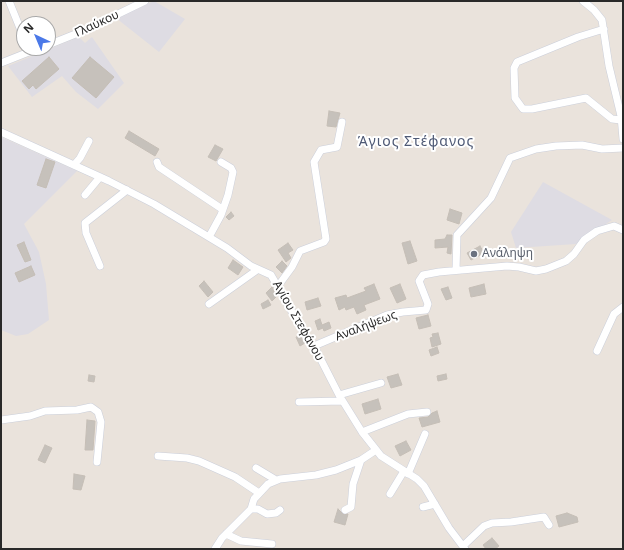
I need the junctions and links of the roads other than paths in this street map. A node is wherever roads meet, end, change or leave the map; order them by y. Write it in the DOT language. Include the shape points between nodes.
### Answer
graph roads {
  1 [pos="9,1"];
  2 [pos="145,1"];
  3 [pos="583,1"];
  4 [pos="16,18"];
  5 [pos="604,29"];
  6 [pos="56,41"];
  7 [pos="16,56"];
  8 [pos="1,62"];
  9 [pos="621,120"];
  10 [pos="342,122"];
  11 [pos="1,132"];
  12 [pos="623,139"];
  13 [pos="89,141"];
  14 [pos="623,148"];
  15 [pos="157,162"];
  16 [pos="222,162"];
  17 [pos="74,165"];
  18 [pos="100,177"];
  19 [pos="127,190"];
  20 [pos="85,195"];
  21 [pos="222,209"];
  22 [pos="623,230"];
  23 [pos="208,237"];
  24 [pos="100,266"];
  25 [pos="257,270"];
  26 [pos="456,270"];
  27 [pos="278,286"];
  28 [pos="209,304"];
  29 [pos="623,307"];
  30 [pos="314,346"];
  31 [pos="597,352"];
  32 [pos="381,383"];
  33 [pos="341,398"];
  34 [pos="299,402"];
  35 [pos="426,412"];
  36 [pos="1,420"];
  37 [pos="362,432"];
  38 [pos="425,434"];
  39 [pos="376,450"];
  40 [pos="158,456"];
  41 [pos="361,460"];
  42 [pos="97,462"];
  43 [pos="256,468"];
  44 [pos="406,473"];
  45 [pos="276,480"];
  46 [pos="259,493"];
  47 [pos="390,494"];
  48 [pos="435,504"];
  49 [pos="423,507"];
  50 [pos="251,508"];
  51 [pos="280,510"];
  52 [pos="345,510"];
  53 [pos="549,525"];
  54 [pos="226,534"];
  55 [pos="272,544"];
  56 [pos="464,548"];
  57 [pos="215,549"];
  1 -- 4 [label="street"];
  2 -- 6 [label="street, Γλαύκου"];
  3 -- 5 [label="street" via="599,15"];
  5 -- 9 [label="street"];
  5 -- 9 [label="street" via="517,62 514,68 515,98 523,109 532,109 586,98 612,119"];
  7 -- 8 [label="street"];
  9 -- 12 [label="street"];
  10 -- 27 [label="street" via="337,147 321,150 314,162 326,239 301,250"];
  11 -- 17 [label="street, Αγίου Στεφάνου"];
  13 -- 17 [label="street"];
  14 -- 26 [label="street" via="556,146 536,149 510,158 491,198 457,235"];
  15 -- 21 [label="street" via="159,167"];
  16 -- 21 [label="street" via="233,172 228,196"];
  17 -- 18 [label="street, Αγίου Στεφάνου"];
  18 -- 19 [label="street, Αγίου Στεφάνου"];
  18 -- 20 [label="street"];
  19 -- 23 [label="street, Αγίου Στεφάνου"];
  19 -- 24 [label="street" via="85,223 86,233"];
  21 -- 23 [label="street"];
  22 -- 26 [label="street, Αναλήψεως" via="614,226 597,231 584,240 566,261 546,270 536,271 507,266"];
  23 -- 25 [label="street, Αγίου Στεφάνου"];
  25 -- 27 [label="street, Αγίου Στεφάνου" via="271,275"];
  25 -- 28 [label="street"];
  26 -- 30 [label="street, Αναλήψεως" via="435,272 420,278 420,285 428,304 424,311 387,315"];
  27 -- 30 [label="street, Αγίου Στεφάνου"];
  29 -- 31 [label="street" via="614,314"];
  30 -- 33 [label="street, Αγίου Στεφάνου"];
  32 -- 33 [label="street"];
  33 -- 34 [label="street"];
  33 -- 37 [label="street, Αγίου Στεφάνου"];
  35 -- 37 [label="street" via="408,414"];
  36 -- 42 [label="street" via="54,410 79,410 91,407 98,412 101,422"];
  37 -- 39 [label="street, Αγίου Στεφάνου"];
  38 -- 44 [label="street"];
  39 -- 41 [label="street"];
  39 -- 44 [label="street, Αγίου Στεφάνου" via="384,459"];
  40 -- 46 [label="street" via="199,461 235,477"];
  41 -- 45 [label="street" via="325,473"];
  41 -- 52 [label="street" via="353,484 351,507"];
  43 -- 45 [label="street"];
  44 -- 47 [label="street"];
  44 -- 48 [label="street, Αγίου Στεφάνου" via="424,486"];
  45 -- 46 [label="street"];
  46 -- 50 [label="street"];
  48 -- 49 [label="street"];
  48 -- 56 [label="street, Αγίου Στεφάνου"];
  50 -- 51 [label="street" via="267,514"];
  50 -- 54 [label="street"];
  53 -- 56 [label="street" via="544,517 492,523 484,526"];
  54 -- 55 [label="street" via="241,541"];
  54 -- 57 [label="street"];
}
